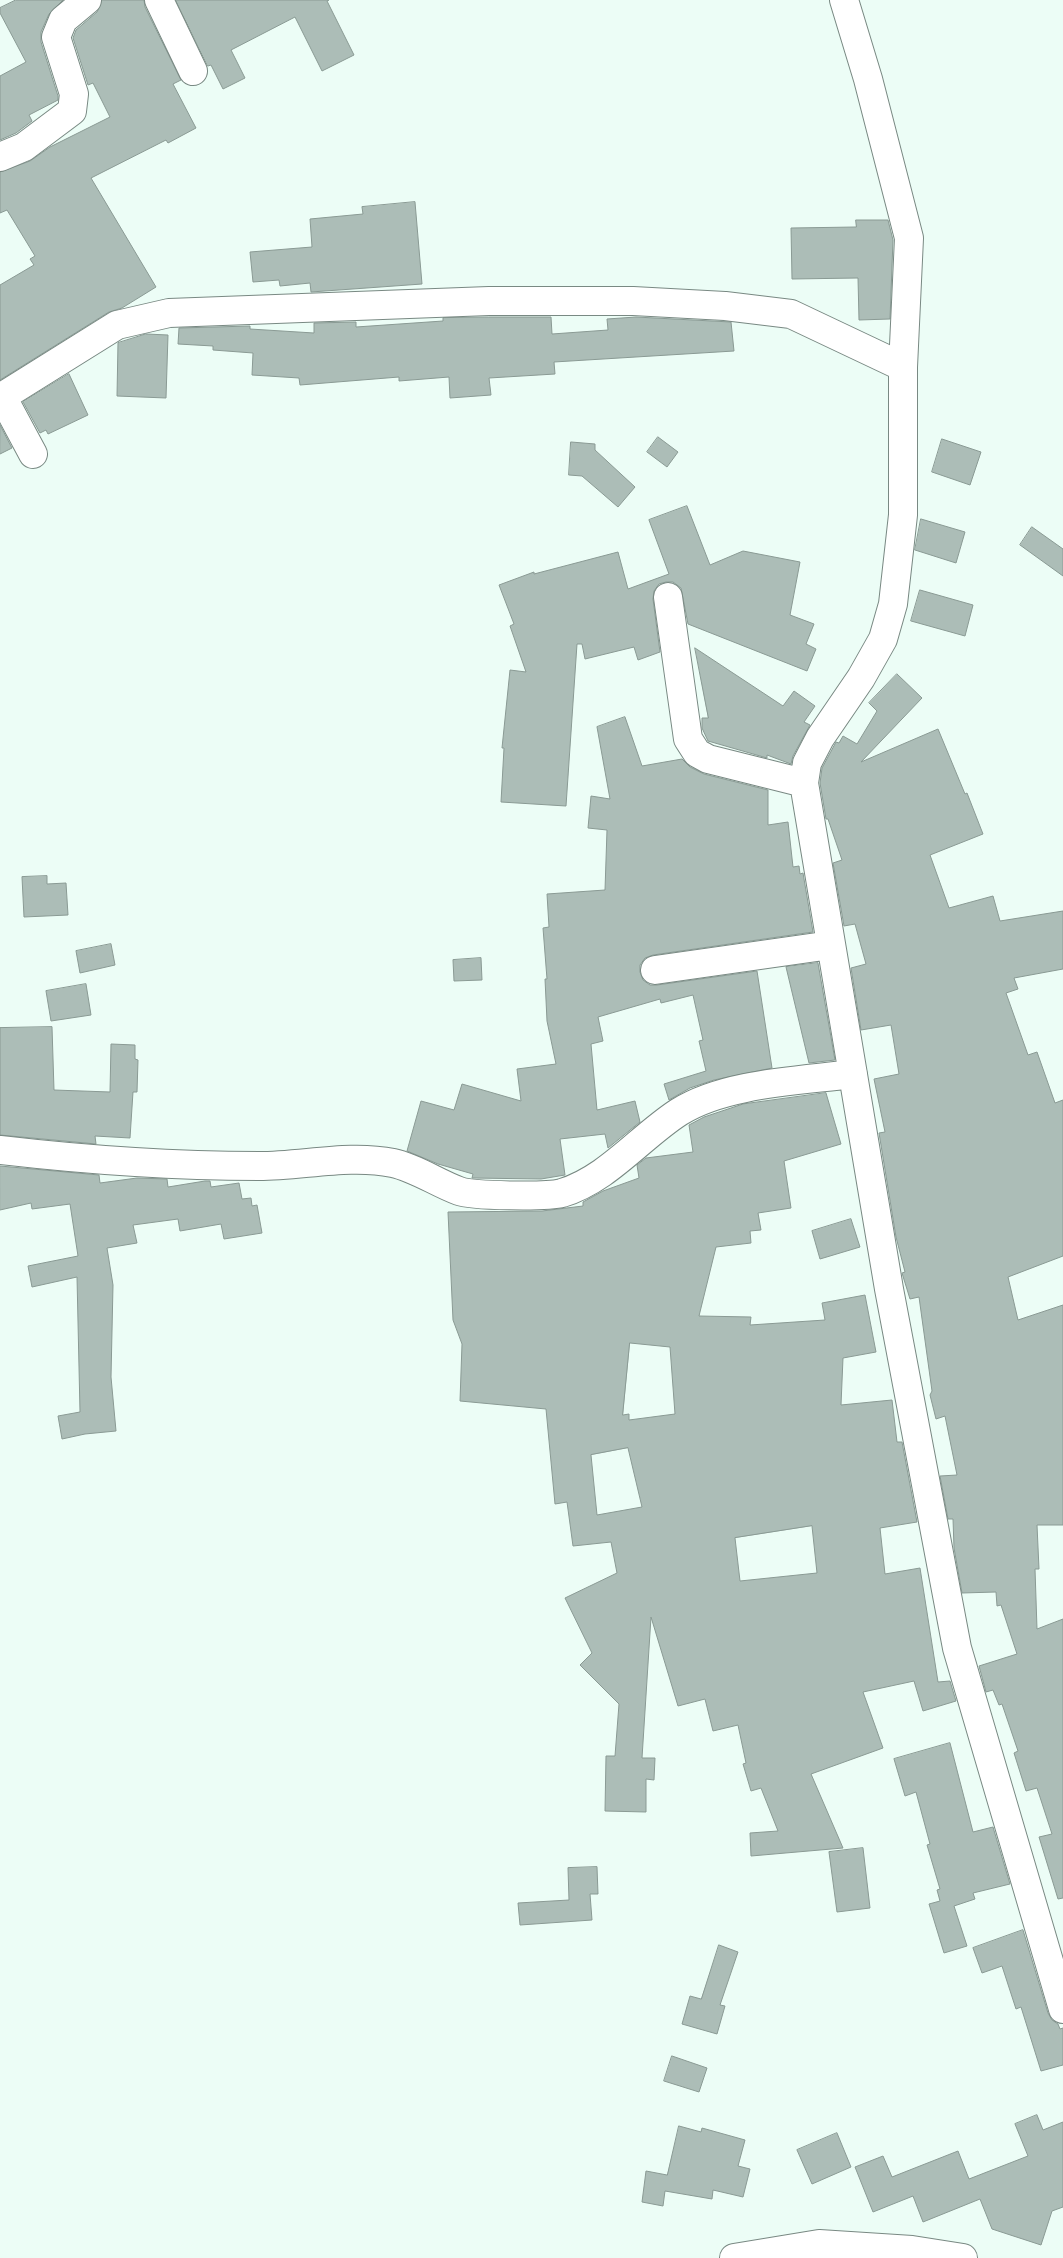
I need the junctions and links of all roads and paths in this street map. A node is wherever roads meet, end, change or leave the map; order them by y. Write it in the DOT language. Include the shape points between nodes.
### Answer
graph roads {
  1 [pos="87,0"];
  2 [pos="159,0"];
  3 [pos="844,0"];
  4 [pos="193,71"];
  5 [pos="0,157"];
  6 [pos="903,367"];
  7 [pos="1,397"];
  8 [pos="33,454"];
  9 [pos="668,597"];
  10 [pos="804,783"];
  11 [pos="831,945"];
  12 [pos="655,970"];
  13 [pos="853,1074"];
  14 [pos="0,1150"];
  15 [pos="1063,2008"];
  16 [pos="734,2258"];
  17 [pos="963,2258"];
  1 -- 5 [label="street" via="63,20 56,36 74,94 72,110 24,147"];
  2 -- 4 [label="street"];
  3 -- 6 [label="street" via="909,238"];
  6 -- 7 [label="street" via="791,314 725,306 489,300 169,313 117,325"];
  6 -- 10 [label="street" via="903,515 893,604 883,639 820,738 807,763"];
  7 -- 8 [label="street"];
  9 -- 10 [label="street" via="688,739 697,753 708,759"];
  10 -- 11 [label="street"];
  11 -- 12 [label="street"];
  11 -- 13 [label="street"];
  13 -- 14 [label="street" via="728,1091 696,1103 679,1112 603,1171 578,1186 543,1196 462,1193 395,1164 367,1160 260,1166 176,1164"];
  13 -- 15 [label="street" via="889,1289 957,1648"];
  16 -- 17 [label="street" via="819,2244 912,2250"];
}
